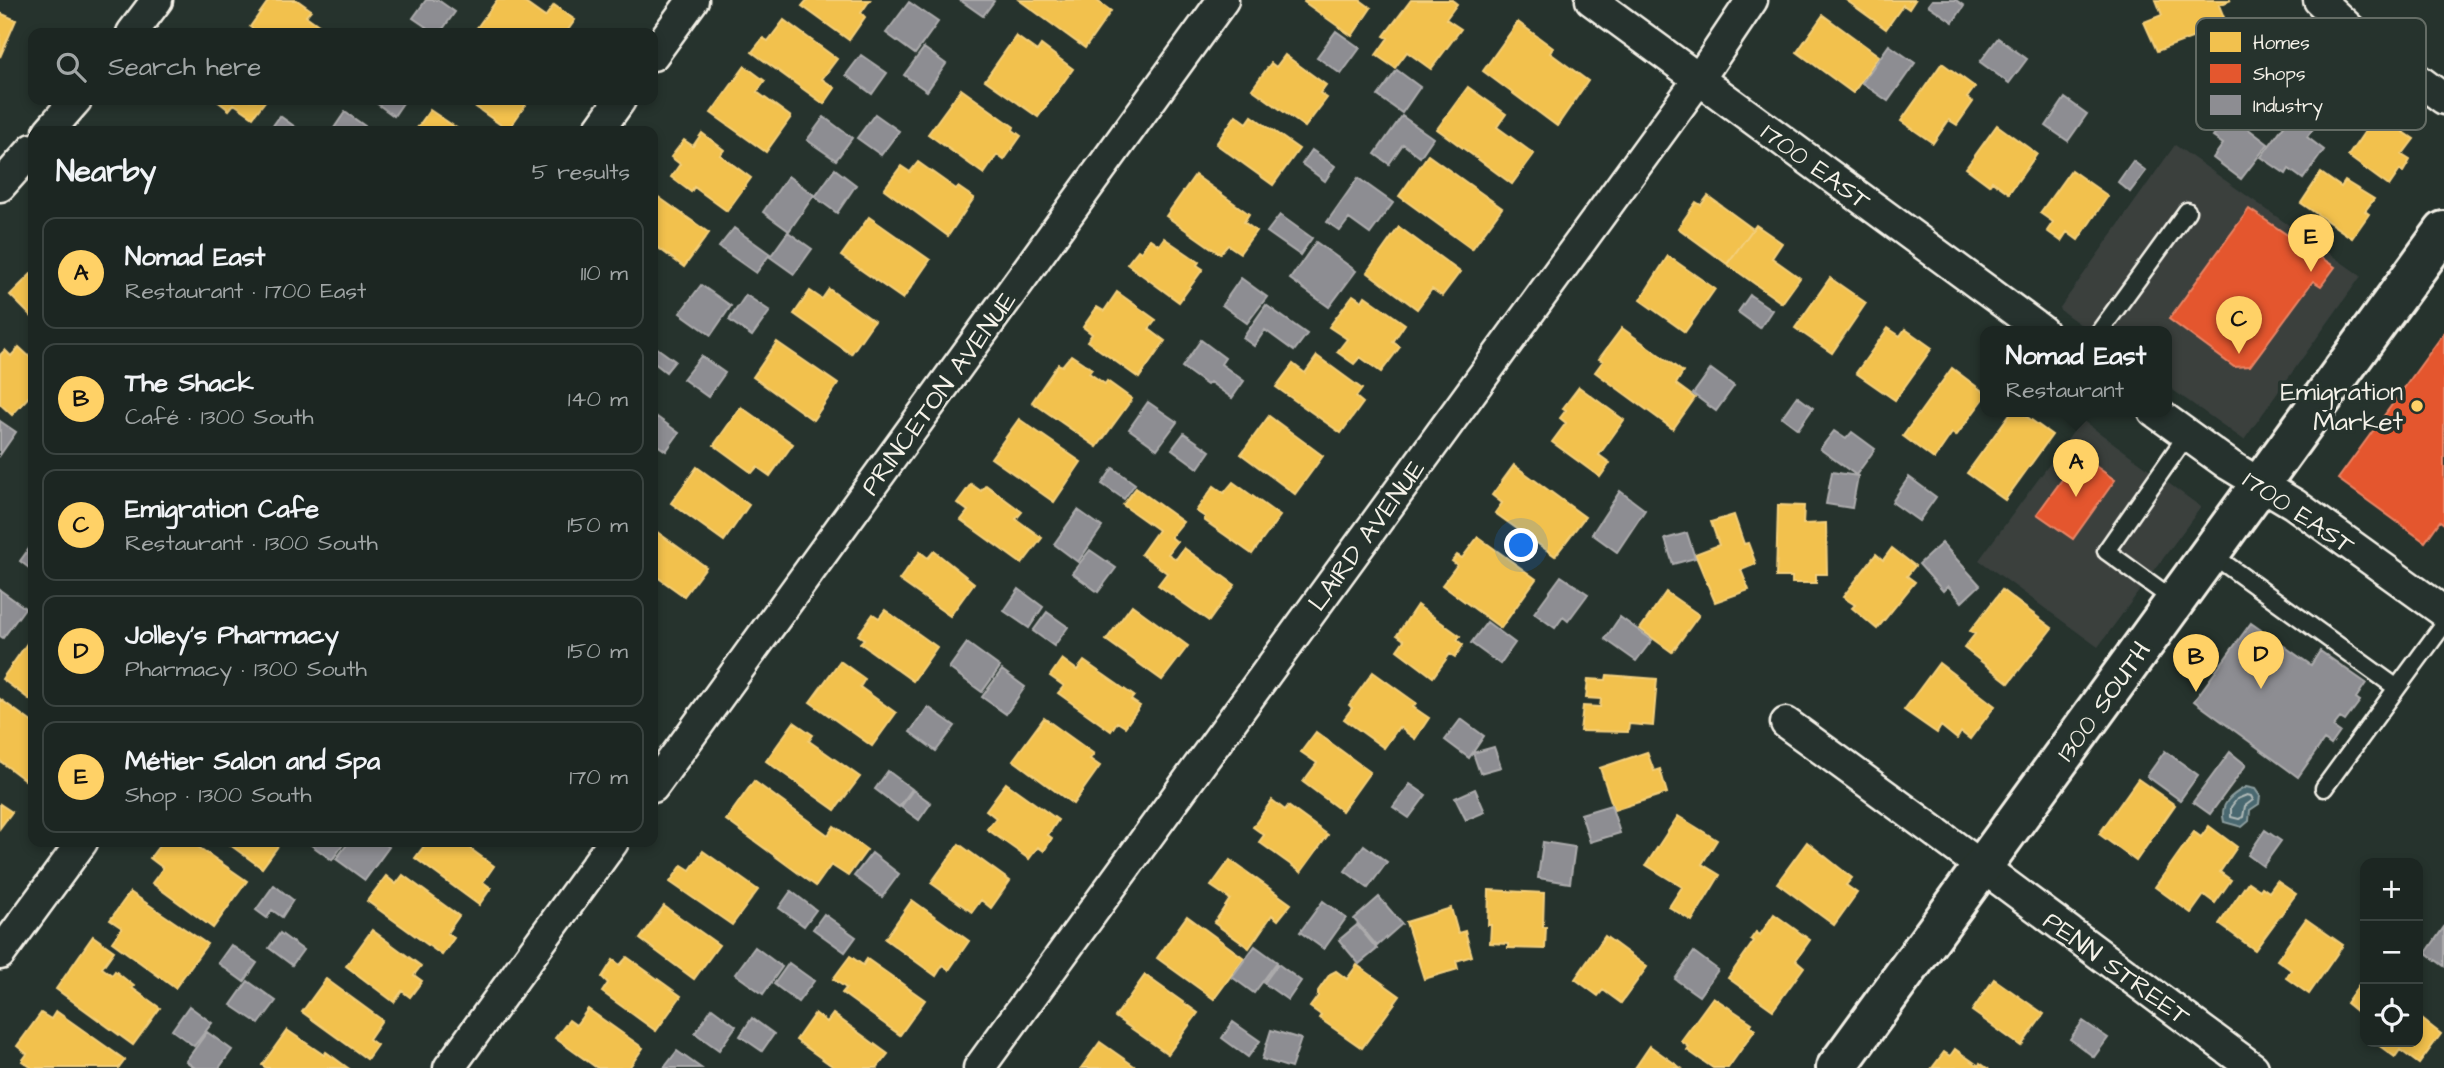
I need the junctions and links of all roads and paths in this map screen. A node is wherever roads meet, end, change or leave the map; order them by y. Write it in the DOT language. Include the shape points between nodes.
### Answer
graph roads {
  1 [pos="157,0"];
  2 [pos="693,0"];
  3 [pos="1223,0"];
  4 [pos="1591,0"];
  5 [pos="1752,0"];
  6 [pos="2319,0"];
  7 [pos="2338,18"];
  8 [pos="136,28"];
  9 [pos="658,48"];
  10 [pos="1699,79"];
  11 [pos="2426,86"];
  12 [pos="2444,99"];
  13 [pos="72,105"];
  14 [pos="616,105"];
  15 [pos="53,126"];
  16 [pos="602,126"];
  17 [pos="2187,211"];
  18 [pos="2444,231"];
  19 [pos="2035,326"];
  20 [pos="2105,326"];
  21 [pos="2162,417"];
  22 [pos="2187,435"];
  23 [pos="2260,484"];
  24 [pos="2210,553"];
  25 [pos="2175,601"];
  26 [pos="2444,612"];
  27 [pos="2444,624"];
  28 [pos="2397,688"];
  29 [pos="1786,723"];
  30 [pos="658,780"];
  31 [pos="2324,788"];
  32 [pos="78,847"];
  33 [pos="609,847"];
  34 [pos="1982,867"];
  35 [pos="0,954"];
  36 [pos="449,1068"];
  37 [pos="979,1068"];
  38 [pos="1836,1068"];
  39 [pos="2253,1068"];
  1 -- 8 [label="street"];
  2 -- 9 [label="street"];
  3 -- 30 [label="street, PRINCETON AVENUE"];
  4 -- 10 [label="street, 1700 EAST"];
  5 -- 10 [label="street, LAIRD AVENUE"];
  6 -- 7 [label="street"];
  10 -- 19 [label="street, 1700 EAST"];
  10 -- 37 [label="street, LAIRD AVENUE"];
  11 -- 12 [label="street"];
  13 -- 15 [label="street"];
  14 -- 16 [label="street"];
  17 -- 20 [label="lane"];
  18 -- 23 [label="street, 1300 SOUTH"];
  21 -- 22 [label="street, 1700 EAST"];
  22 -- 23 [label="street, 1700 EAST"];
  22 -- 25 [label="lane" via="2106,551"];
  23 -- 24 [label="street, 1300 SOUTH"];
  23 -- 26 [label="street, 1700 EAST"];
  24 -- 25 [label="street, 1300 SOUTH"];
  24 -- 28 [label="lane"];
  25 -- 34 [label="street, 1300 SOUTH"];
  27 -- 28 [label="lane"];
  28 -- 31 [label="lane"];
  29 -- 34 [label="street, PENN STREET"];
  32 -- 35 [label="street"];
  33 -- 36 [label="street"];
  34 -- 38 [label="street, 1300 SOUTH"];
  34 -- 39 [label="street, PENN STREET"];
}
